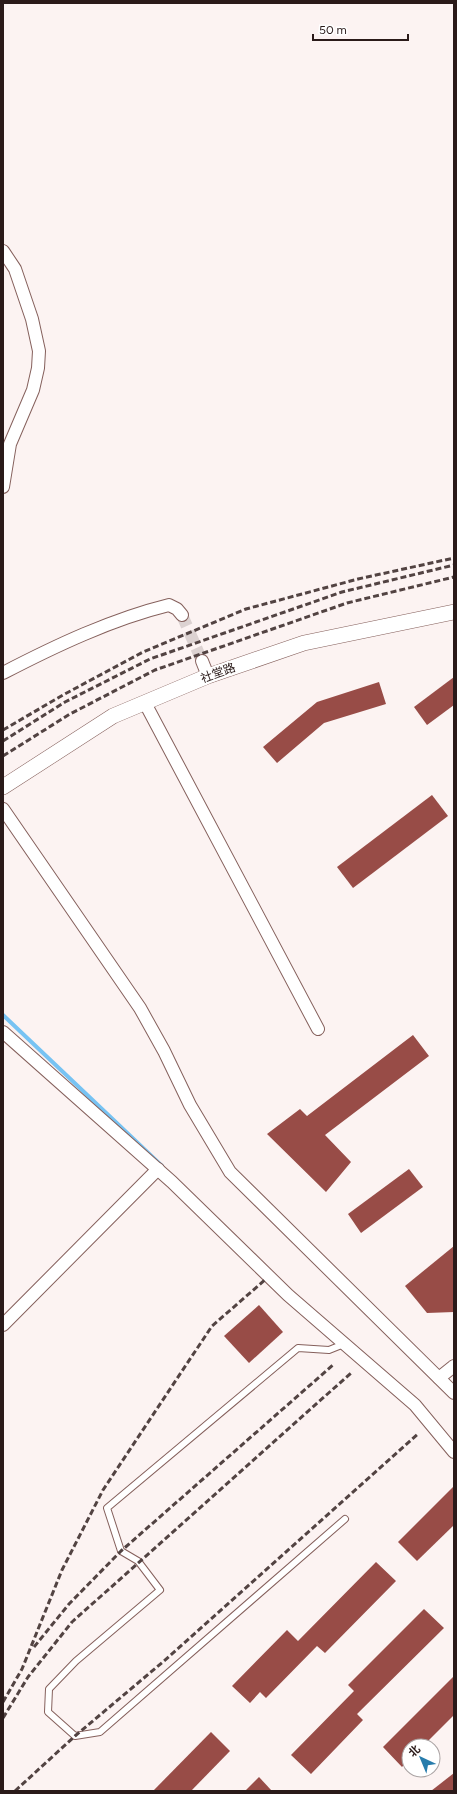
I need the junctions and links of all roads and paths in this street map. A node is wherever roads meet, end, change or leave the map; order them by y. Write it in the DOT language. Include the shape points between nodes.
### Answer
graph roads {
  1 [pos="3,251"];
  2 [pos="3,486"];
  3 [pos="454,612"];
  4 [pos="182,615"];
  5 [pos="202,661"];
  6 [pos="3,673"];
  7 [pos="208,676"];
  8 [pos="145,703"];
  9 [pos="3,787"];
  10 [pos="3,810"];
  11 [pos="318,1029"];
  12 [pos="3,1032"];
  13 [pos="158,1169"];
  14 [pos="3,1325"];
  15 [pos="344,1344"];
  16 [pos="454,1366"];
  17 [pos="439,1378"];
  18 [pos="454,1393"];
  19 [pos="454,1452"];
  20 [pos="345,1519"];
  1 -- 2 [label="street" via="15,269 39,351 33,390 10,444"];
  3 -- 7 [label="street, 社堂路" via="304,643"];
  4 -- 6 [label="street" via="169,605 142,611 43,652"];
  5 -- 7 [label="street"];
  7 -- 8 [label="street, 社堂路"];
  8 -- 9 [label="street, 社堂路" via="113,716"];
  8 -- 11 [label="street"];
  10 -- 17 [label="street" via="140,1008 190,1106 230,1172"];
  12 -- 13 [label="street"];
  13 -- 14 [label="street"];
  13 -- 15 [label="street" via="288,1295"];
  15 -- 19 [label="street" via="415,1405"];
  15 -- 20 [label="lane" via="329,1350 298,1348 106,1508 121,1551 138,1561 160,1590 76,1661 49,1689 48,1712 75,1736 100,1732"];
  16 -- 17 [label="street"];
  17 -- 18 [label="street"];
}
